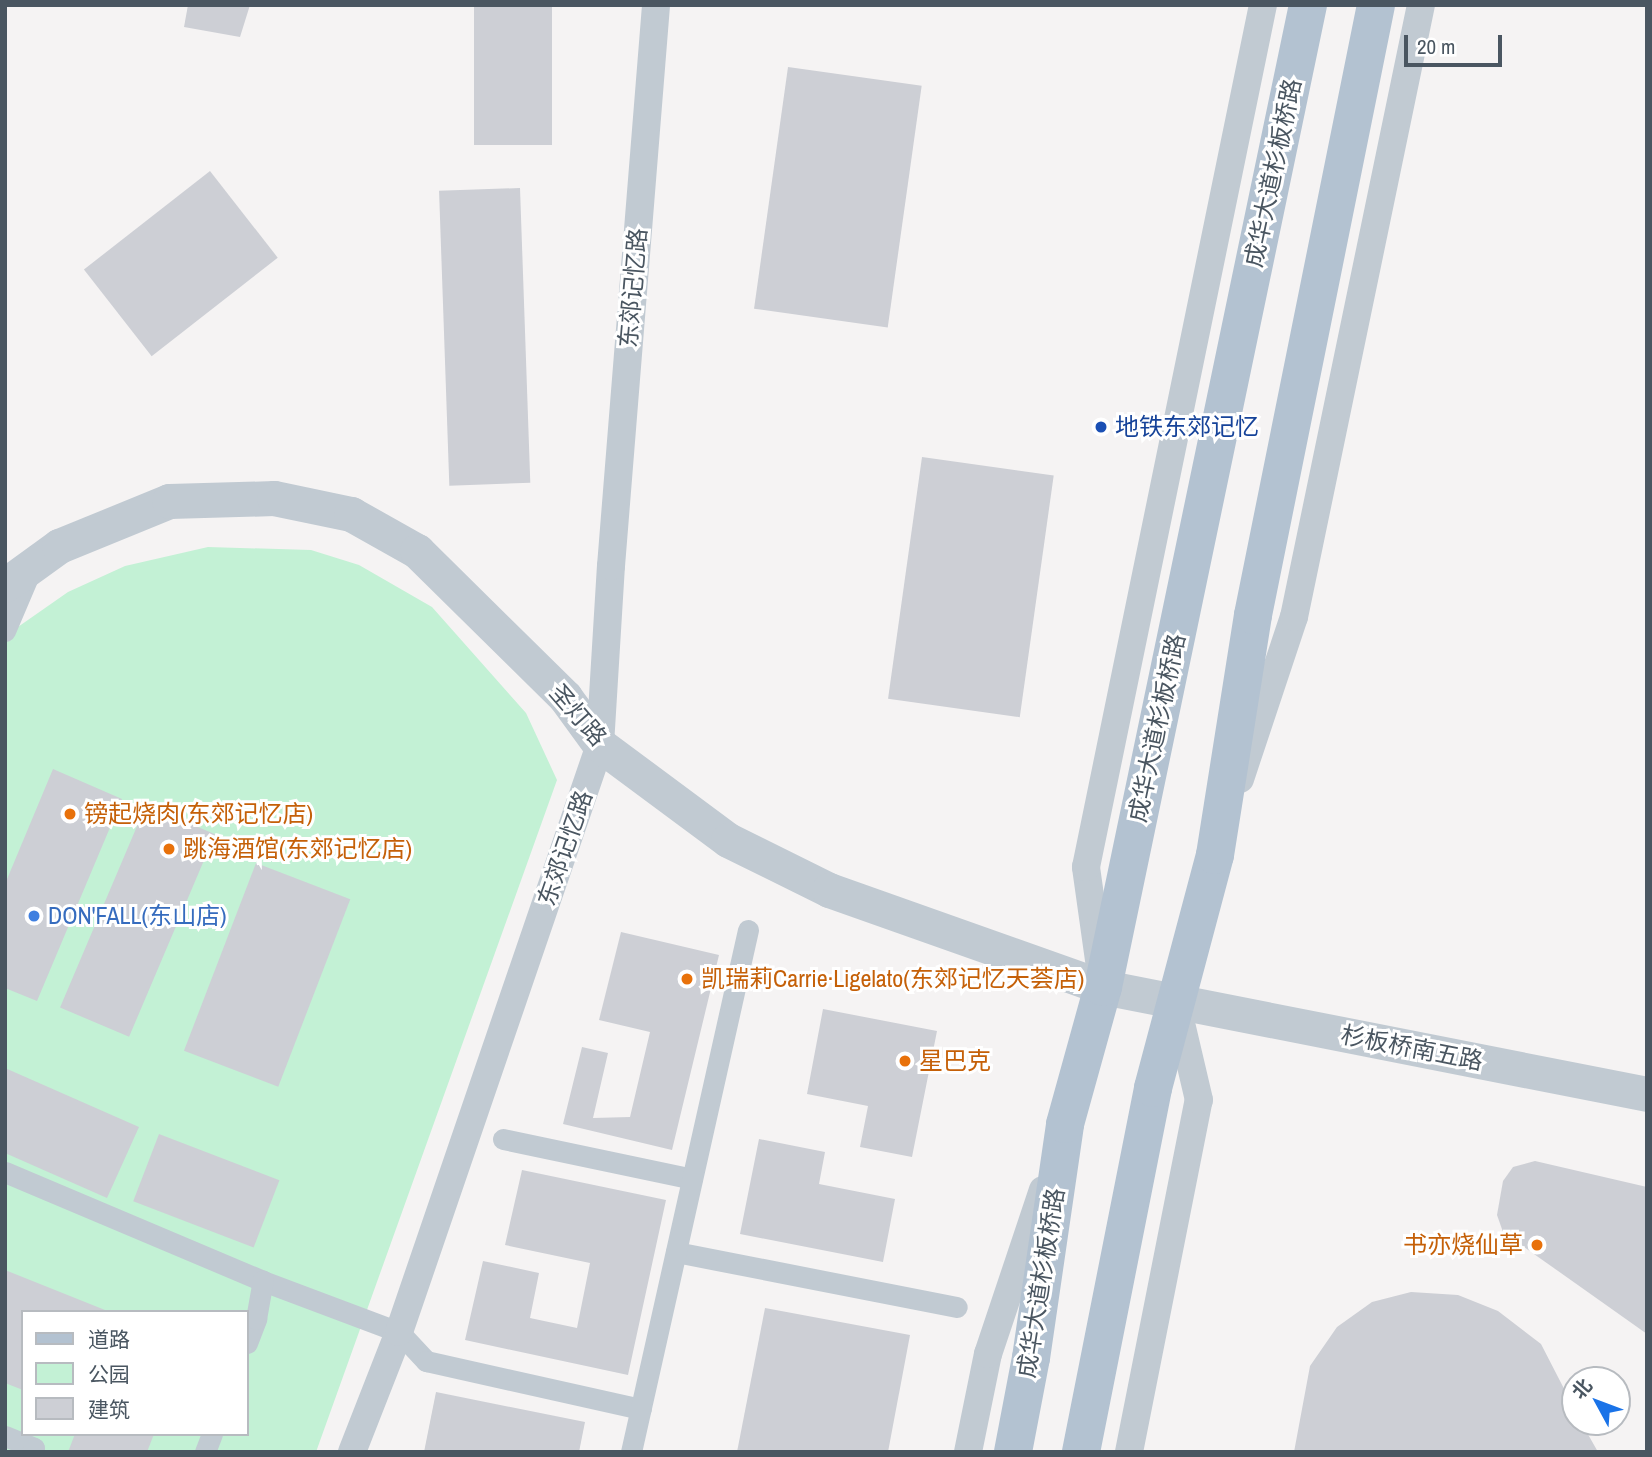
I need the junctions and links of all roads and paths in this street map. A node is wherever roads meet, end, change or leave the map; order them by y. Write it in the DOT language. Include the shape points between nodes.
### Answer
graph roads {
  1 [pos="656,5"];
  2 [pos="1263,5"];
  3 [pos="1308,5"];
  4 [pos="1376,5"];
  5 [pos="1421,5"];
  6 [pos="33,563"];
  7 [pos="5,585"];
  8 [pos="5,631"];
  9 [pos="600,745"];
  10 [pos="1215,855"];
  11 [pos="748,930"];
  12 [pos="1103,987"];
  13 [pos="1177,1003"];
  14 [pos="1647,1094"];
  15 [pos="1065,1125"];
  16 [pos="503,1139"];
  17 [pos="5,1171"];
  18 [pos="692,1179"];
  19 [pos="676,1252"];
  20 [pos="262,1281"];
  21 [pos="957,1307"];
  22 [pos="399,1332"];
  23 [pos="248,1340"];
  24 [pos="641,1409"];
  25 [pos="5,1436"];
  26 [pos="33,1452"];
  27 [pos="352,1452"];
  28 [pos="631,1452"];
  29 [pos="968,1452"];
  30 [pos="1013,1452"];
  31 [pos="1081,1452"];
  32 [pos="1129,1452"];
  1 -- 9 [label="street, 东郊记忆路"];
  2 -- 12 [label="street" via="1086,867"];
  3 -- 12 [label="main road, 成华大道杉板桥路"];
  4 -- 10 [label="main road" via="1254,615"];
  5 -- 10 [label="street" via="1294,617"];
  6 -- 7 [label="street, 圣灯路"];
  6 -- 8 [label="street"];
  6 -- 9 [label="street, 圣灯路" via="59,546 169,501 274,498 351,514 417,551 565,697"];
  9 -- 12 [label="street, 圣灯路" via="728,840 829,890"];
  9 -- 22 [label="street, 东郊记忆路"];
  10 -- 13 [label="main road"];
  11 -- 18 [label="street"];
  12 -- 13 [label="street, 圣灯路"];
  12 -- 15 [label="main road, 成华大道杉板桥路"];
  13 -- 14 [label="street, 杉板桥南五路"];
  13 -- 31 [label="main road" via="1153,1088"];
  13 -- 32 [label="street" via="1199,1100"];
  15 -- 29 [label="street" via="988,1354"];
  15 -- 30 [label="main road, 成华大道杉板桥路"];
  16 -- 18 [label="street"];
  17 -- 20 [label="street"];
  18 -- 19 [label="street"];
  19 -- 21 [label="street"];
  19 -- 24 [label="street"];
  20 -- 22 [label="street"];
  20 -- 23 [label="street"];
  22 -- 24 [label="street" via="426,1361"];
  22 -- 27 [label="street, 东郊记忆路"];
  24 -- 28 [label="street"];
  25 -- 26 [label="street" via="34,1448"];
}
